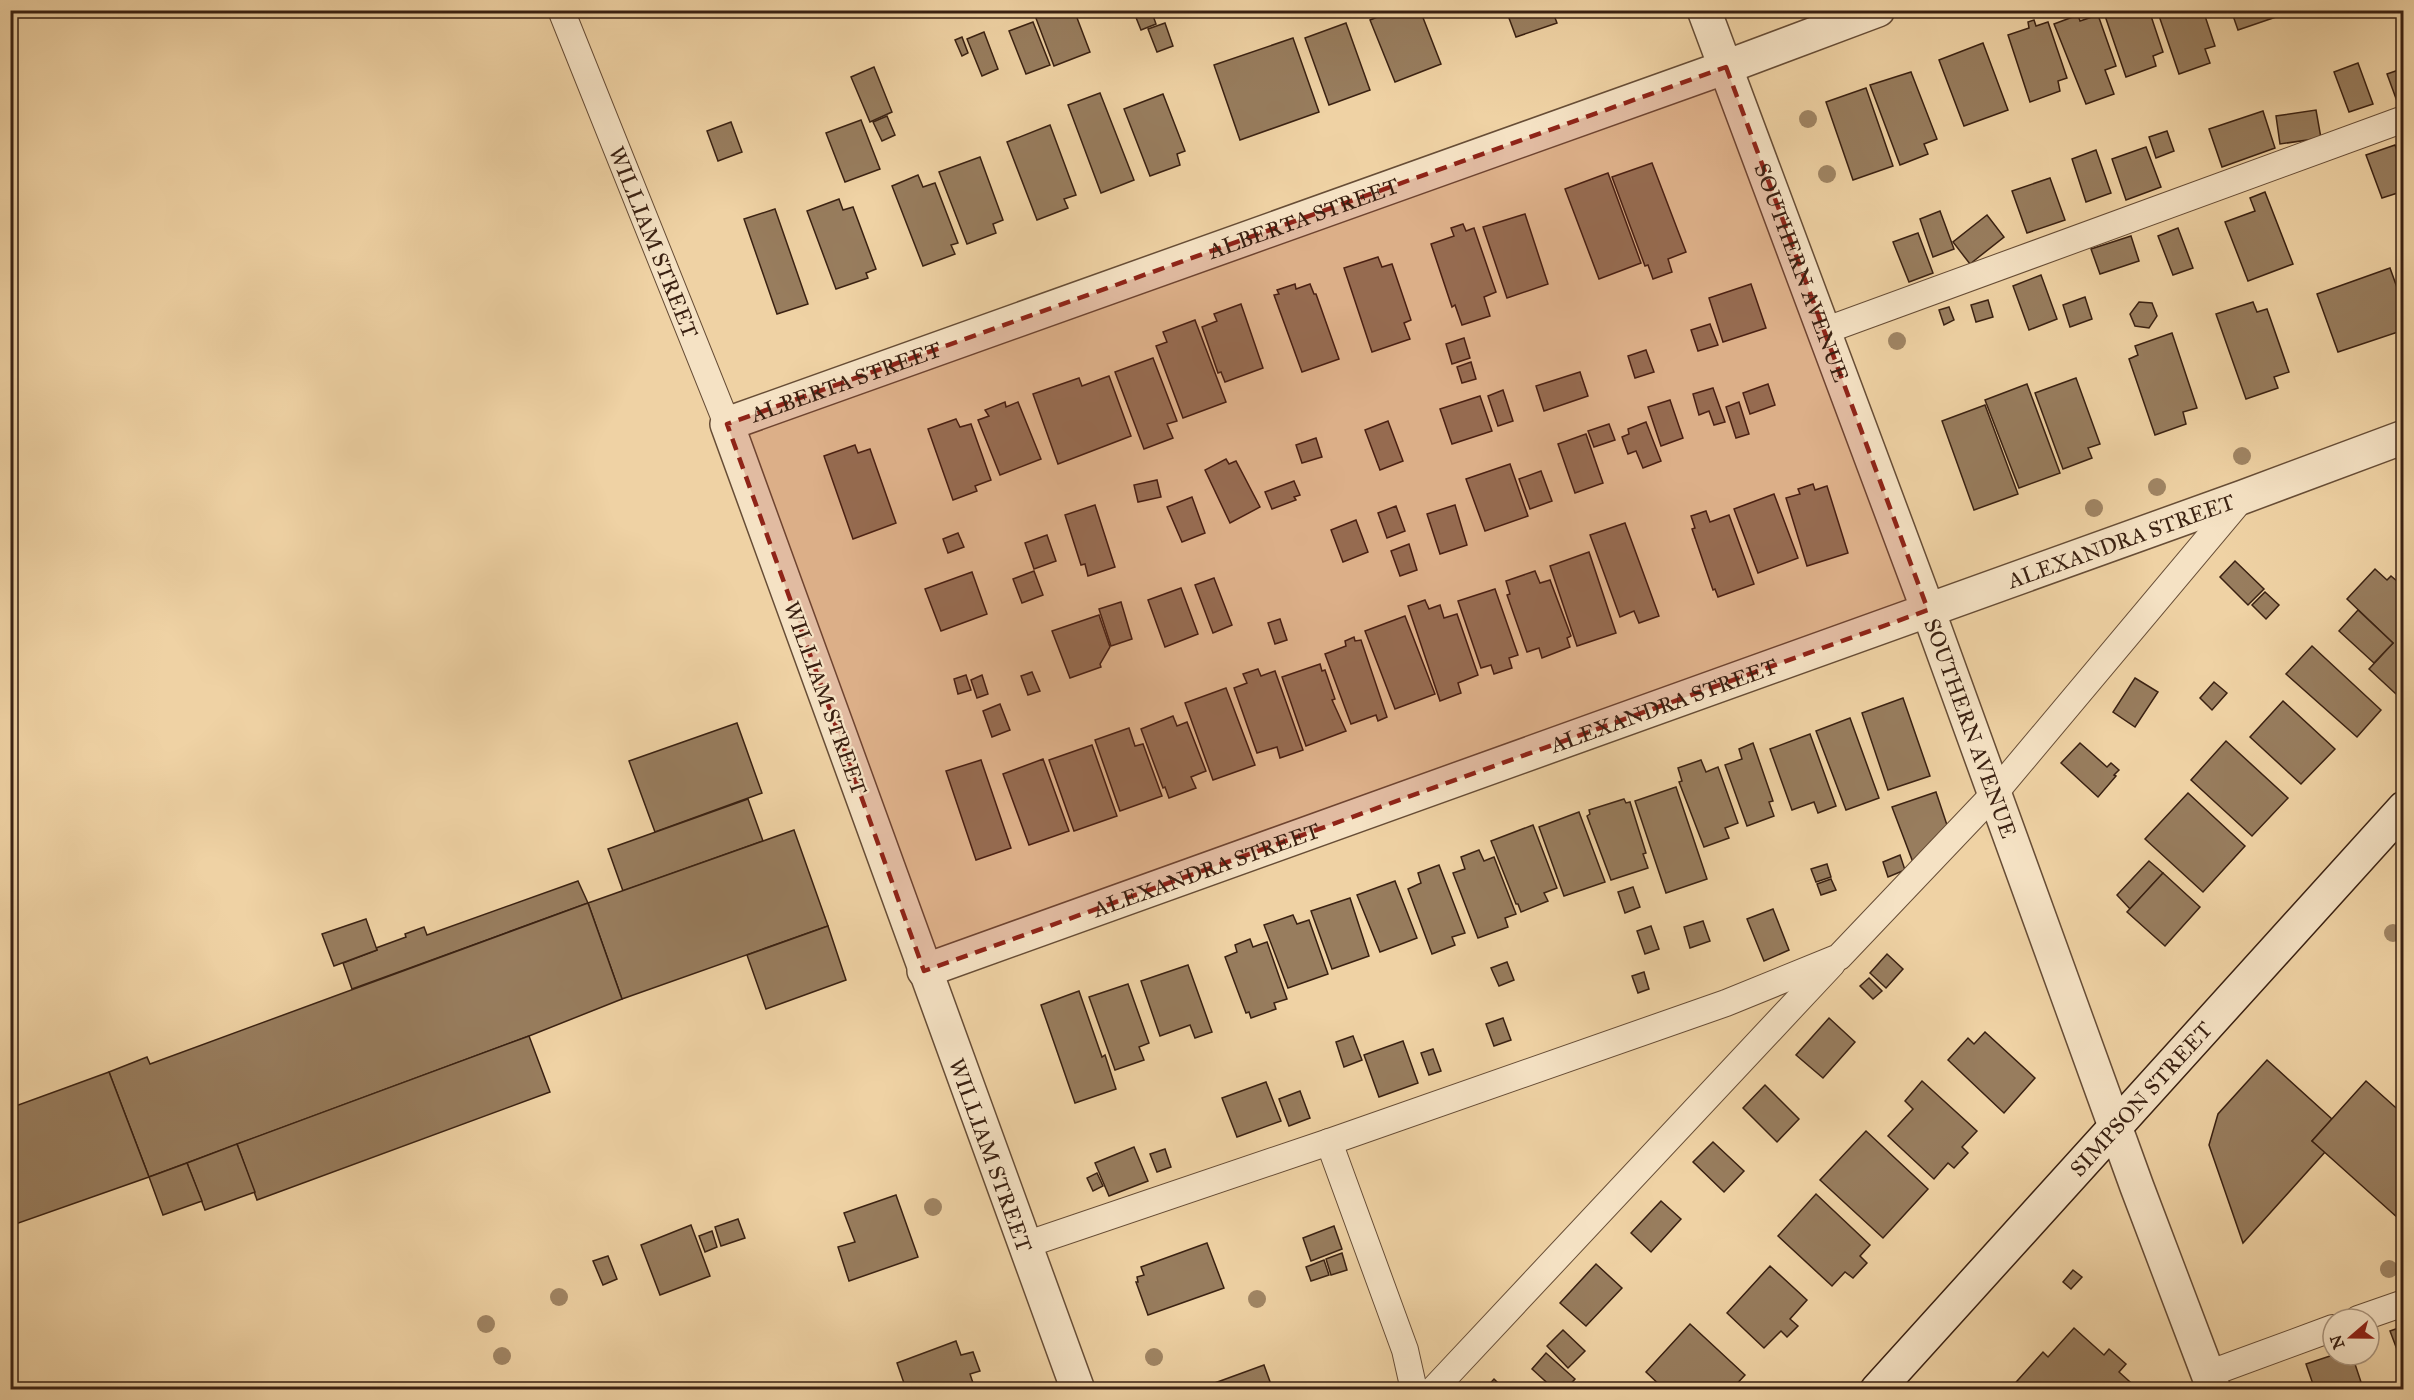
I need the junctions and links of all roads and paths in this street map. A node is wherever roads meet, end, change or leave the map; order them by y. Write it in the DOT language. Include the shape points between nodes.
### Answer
graph roads {
  1 [pos="561,10"];
  2 [pos="1704,10"];
  3 [pos="1878,10"];
  4 [pos="1725,67"];
  5 [pos="2403,119"];
  6 [pos="1824,331"];
  7 [pos="727,424"];
  8 [pos="2403,437"];
  9 [pos="2243,497"];
  10 [pos="1928,610"];
  11 [pos="1994,794"];
  12 [pos="2403,808"];
  13 [pos="1839,957"];
  14 [pos="924,971"];
  15 [pos="2115,1124"];
  16 [pos="1329,1142"];
  17 [pos="1024,1245"];
  18 [pos="2403,1302"];
  19 [pos="2381,1310"];
  20 [pos="2321,1333"];
  21 [pos="2211,1382"];
  22 [pos="1078,1389"];
  23 [pos="1414,1389"];
  24 [pos="1433,1389"];
  25 [pos="1877,1389"];
  1 -- 7 [label="lane, WILLIAM STREET"];
  2 -- 4 [label="street, SOUTHERN AVENUE"];
  3 -- 4 [label="street, ALBERTA STREET"];
  4 -- 6 [label="street, SOUTHERN AVENUE"];
  4 -- 7 [label="street, ALBERTA STREET"];
  5 -- 6 [label="lane"];
  6 -- 10 [label="street, SOUTHERN AVENUE"];
  7 -- 14 [label="street, WILLIAM STREET"];
  8 -- 9 [label="street, ALEXANDRA STREET"];
  9 -- 10 [label="street, ALEXANDRA STREET"];
  9 -- 11 [label="lane"];
  10 -- 11 [label="street, SOUTHERN AVENUE"];
  10 -- 14 [label="street, ALEXANDRA STREET"];
  11 -- 13 [label="lane"];
  11 -- 15 [label="street, SOUTHERN AVENUE"];
  12 -- 15 [label="street, SIMPSON STREET"];
  13 -- 16 [label="lane" via="1726,1003"];
  13 -- 24 [label="lane"];
  14 -- 17 [label="street, WILLIAM STREET"];
  15 -- 21 [label="street, SOUTHERN AVENUE"];
  15 -- 25 [label="street, SIMPSON STREET"];
  16 -- 17 [label="lane"];
  16 -- 23 [label="lane" via="1405,1350"];
  17 -- 22 [label="street, WILLIAM STREET"];
  18 -- 19 [label="lane"];
  20 -- 21 [label="lane"];
}
